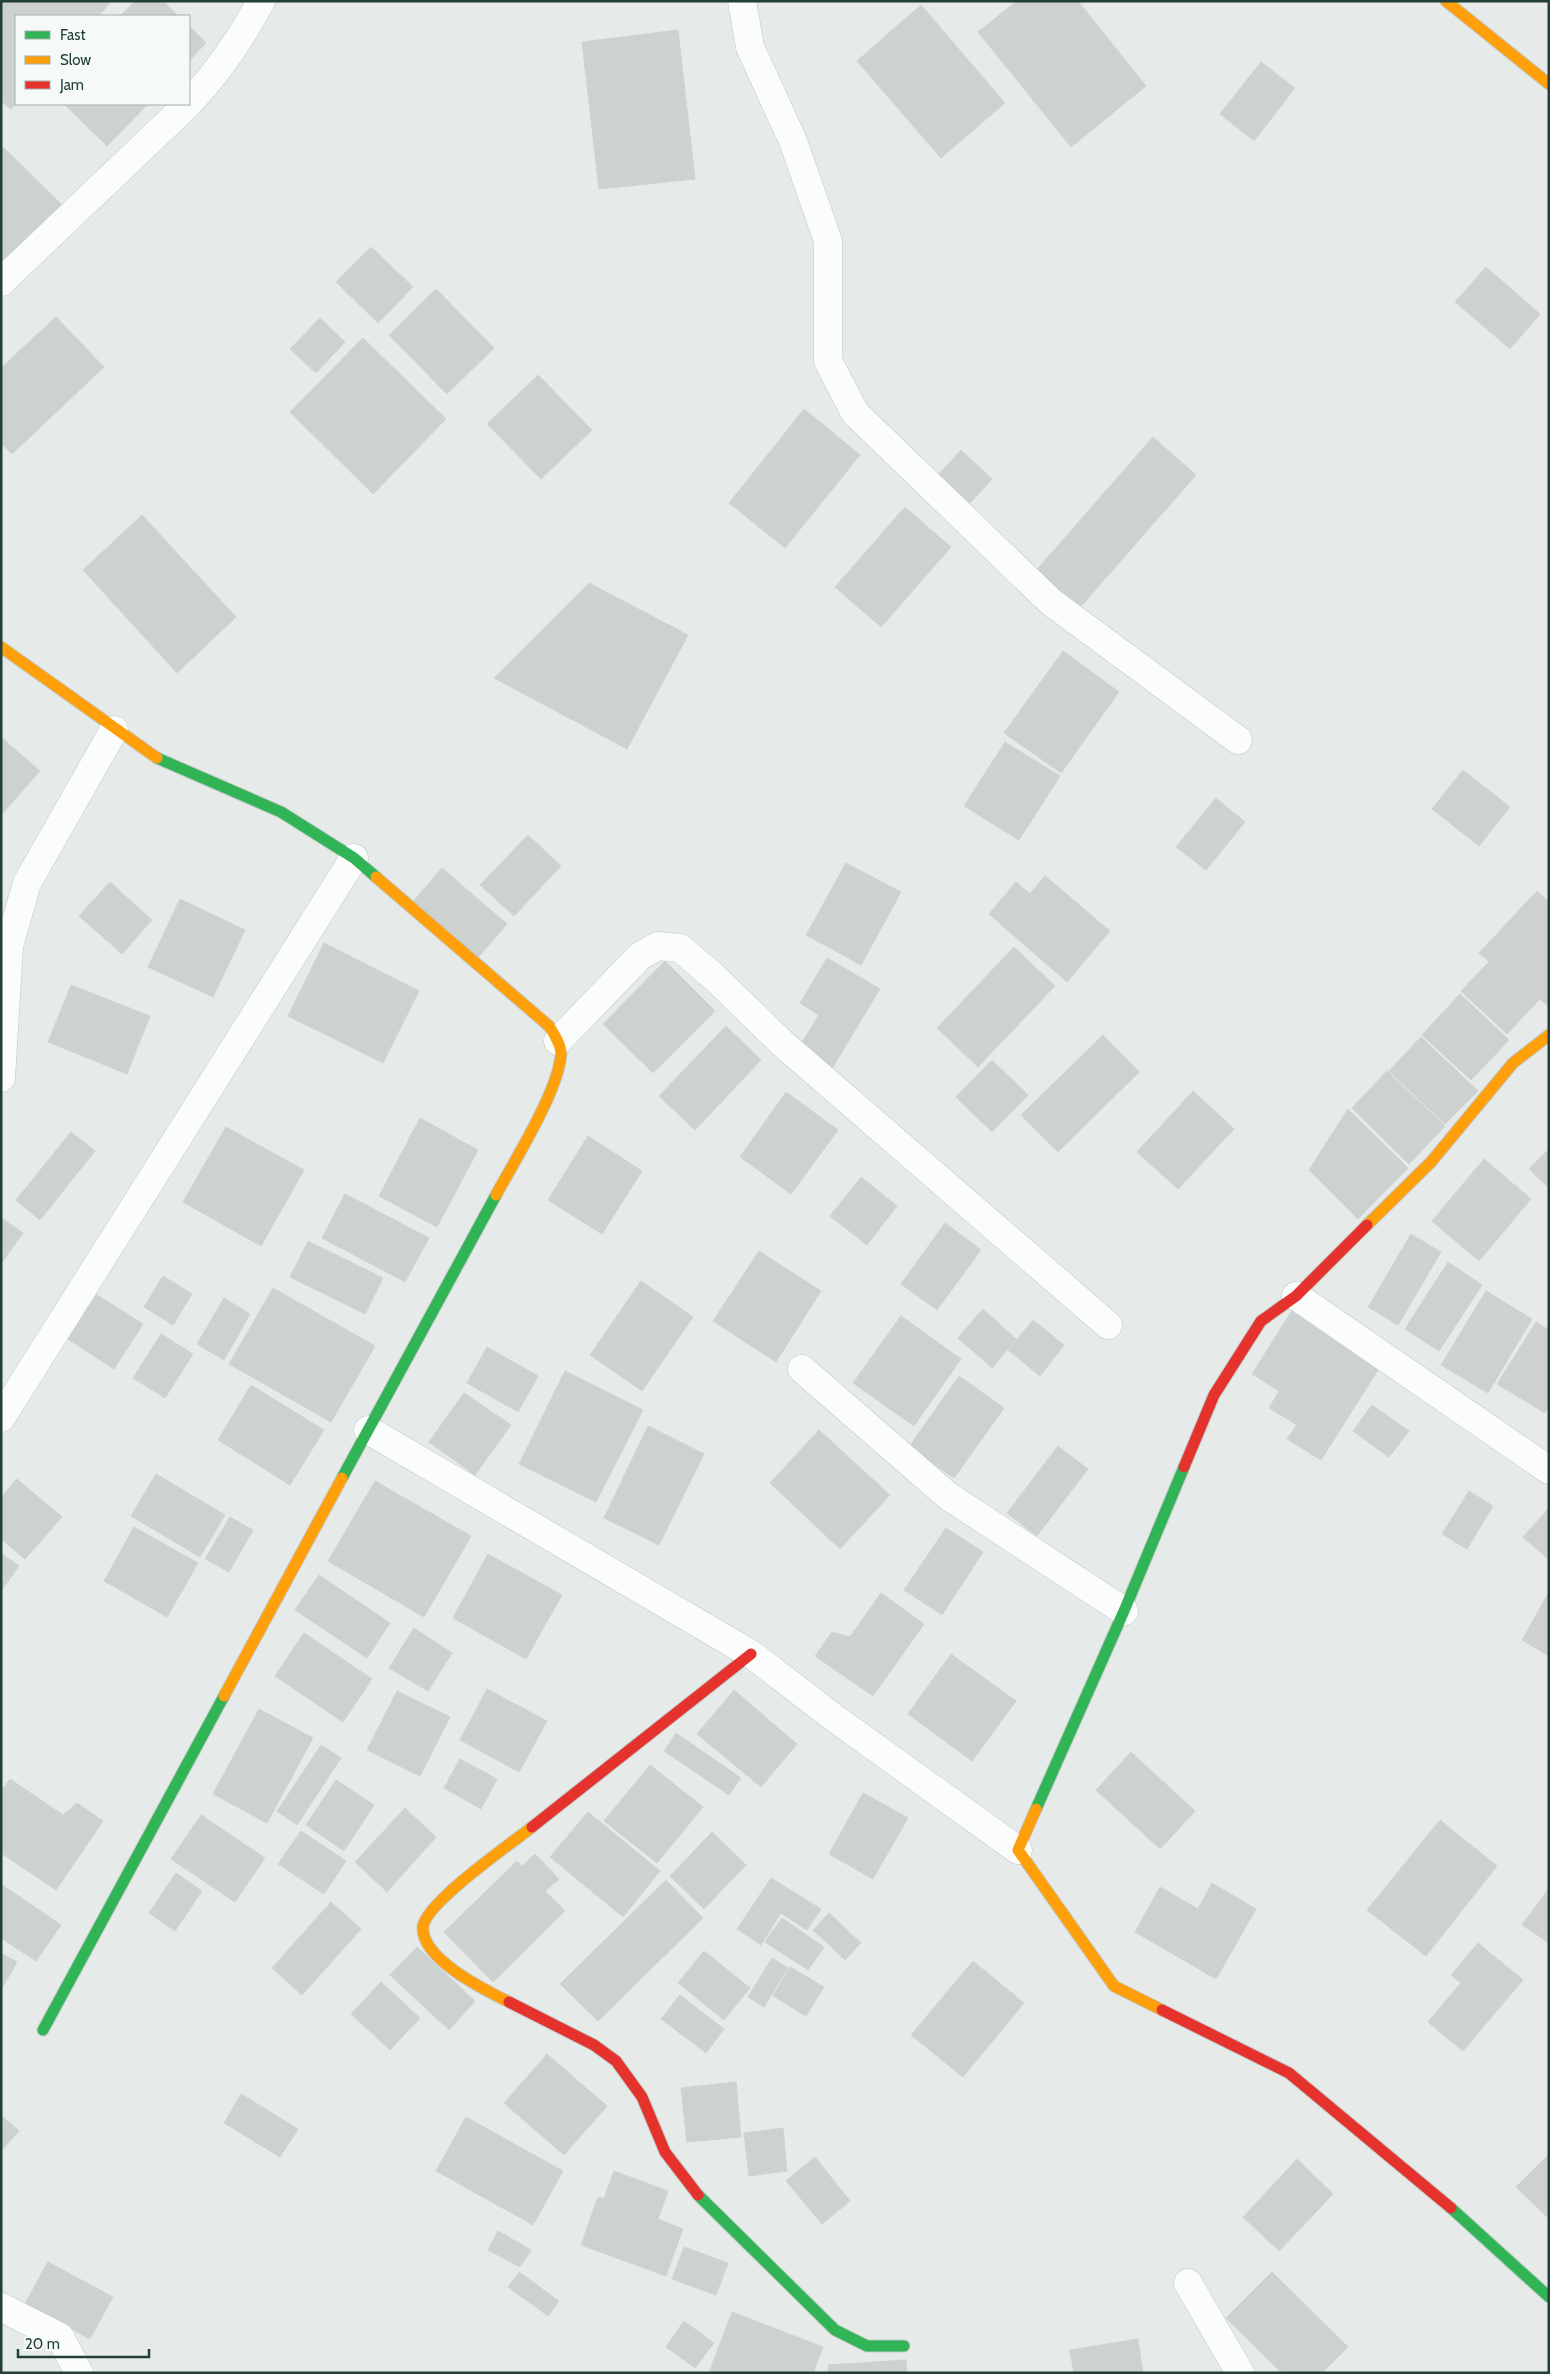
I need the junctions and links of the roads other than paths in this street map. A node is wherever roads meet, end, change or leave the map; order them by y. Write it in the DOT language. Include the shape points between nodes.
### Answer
graph roads {
  1 [pos="261,1"];
  2 [pos="742,1"];
  3 [pos="1446,1"];
  4 [pos="1549,84"];
  5 [pos="190,101"];
  6 [pos="186,105"];
  7 [pos="1,282"];
  8 [pos="1,647"];
  9 [pos="114,730"];
  10 [pos="1238,740"];
  11 [pos="354,858"];
  12 [pos="1549,1036"];
  13 [pos="558,1041"];
  14 [pos="1,1078"];
  15 [pos="1296,1296"];
  16 [pos="1108,1325"];
  17 [pos="802,1369"];
  18 [pos="1,1418"];
  19 [pos="368,1430"];
  20 [pos="1549,1470"];
  21 [pos="1124,1611"];
  22 [pos="751,1654"];
  23 [pos="1018,1850"];
  24 [pos="44,2030"];
  25 [pos="1188,2283"];
  26 [pos="1549,2297"];
  27 [pos="1,2307"];
  28 [pos="904,2346"];
  29 [pos="79,2373"];
  30 [pos="1240,2373"];
  1 -- 5 [label="street" via="212,79"];
  2 -- 10 [label="street" via="750,47 793,141 828,241 828,361 855,412 1051,602"];
  3 -- 4 [label="street"];
  6 -- 7 [label="street"];
  8 -- 9 [label="street"];
  9 -- 11 [label="street" via="151,756 282,812"];
  9 -- 14 [label="street" via="24,891 9,946"];
  11 -- 13 [label="street" via="549,1026"];
  11 -- 18 [label="street"];
  12 -- 15 [label="street" via="1514,1063 1431,1162"];
  13 -- 16 [label="street" via="640,956 658,946 680,948 783,1044"];
  13 -- 19 [label="street" via="561,1054 554,1083"];
  15 -- 20 [label="street"];
  15 -- 21 [label="street" via="1261,1321 1214,1395"];
  17 -- 21 [label="street" via="948,1496"];
  19 -- 22 [label="street"];
  19 -- 24 [label="street"];
  21 -- 23 [label="street"];
  22 -- 23 [label="street"];
  22 -- 28 [label="street" via="446,1895 433,1908 423,1930 439,1958 457,1972 582,2037 612,2057 642,2097 653,2130 685,2179 834,2330 858,2345 880,2349"];
  23 -- 26 [label="street" via="1114,1986 1289,2073 1422,2182"];
  25 -- 30 [label="street"];
  27 -- 29 [label="street" via="60,2337"];
}
